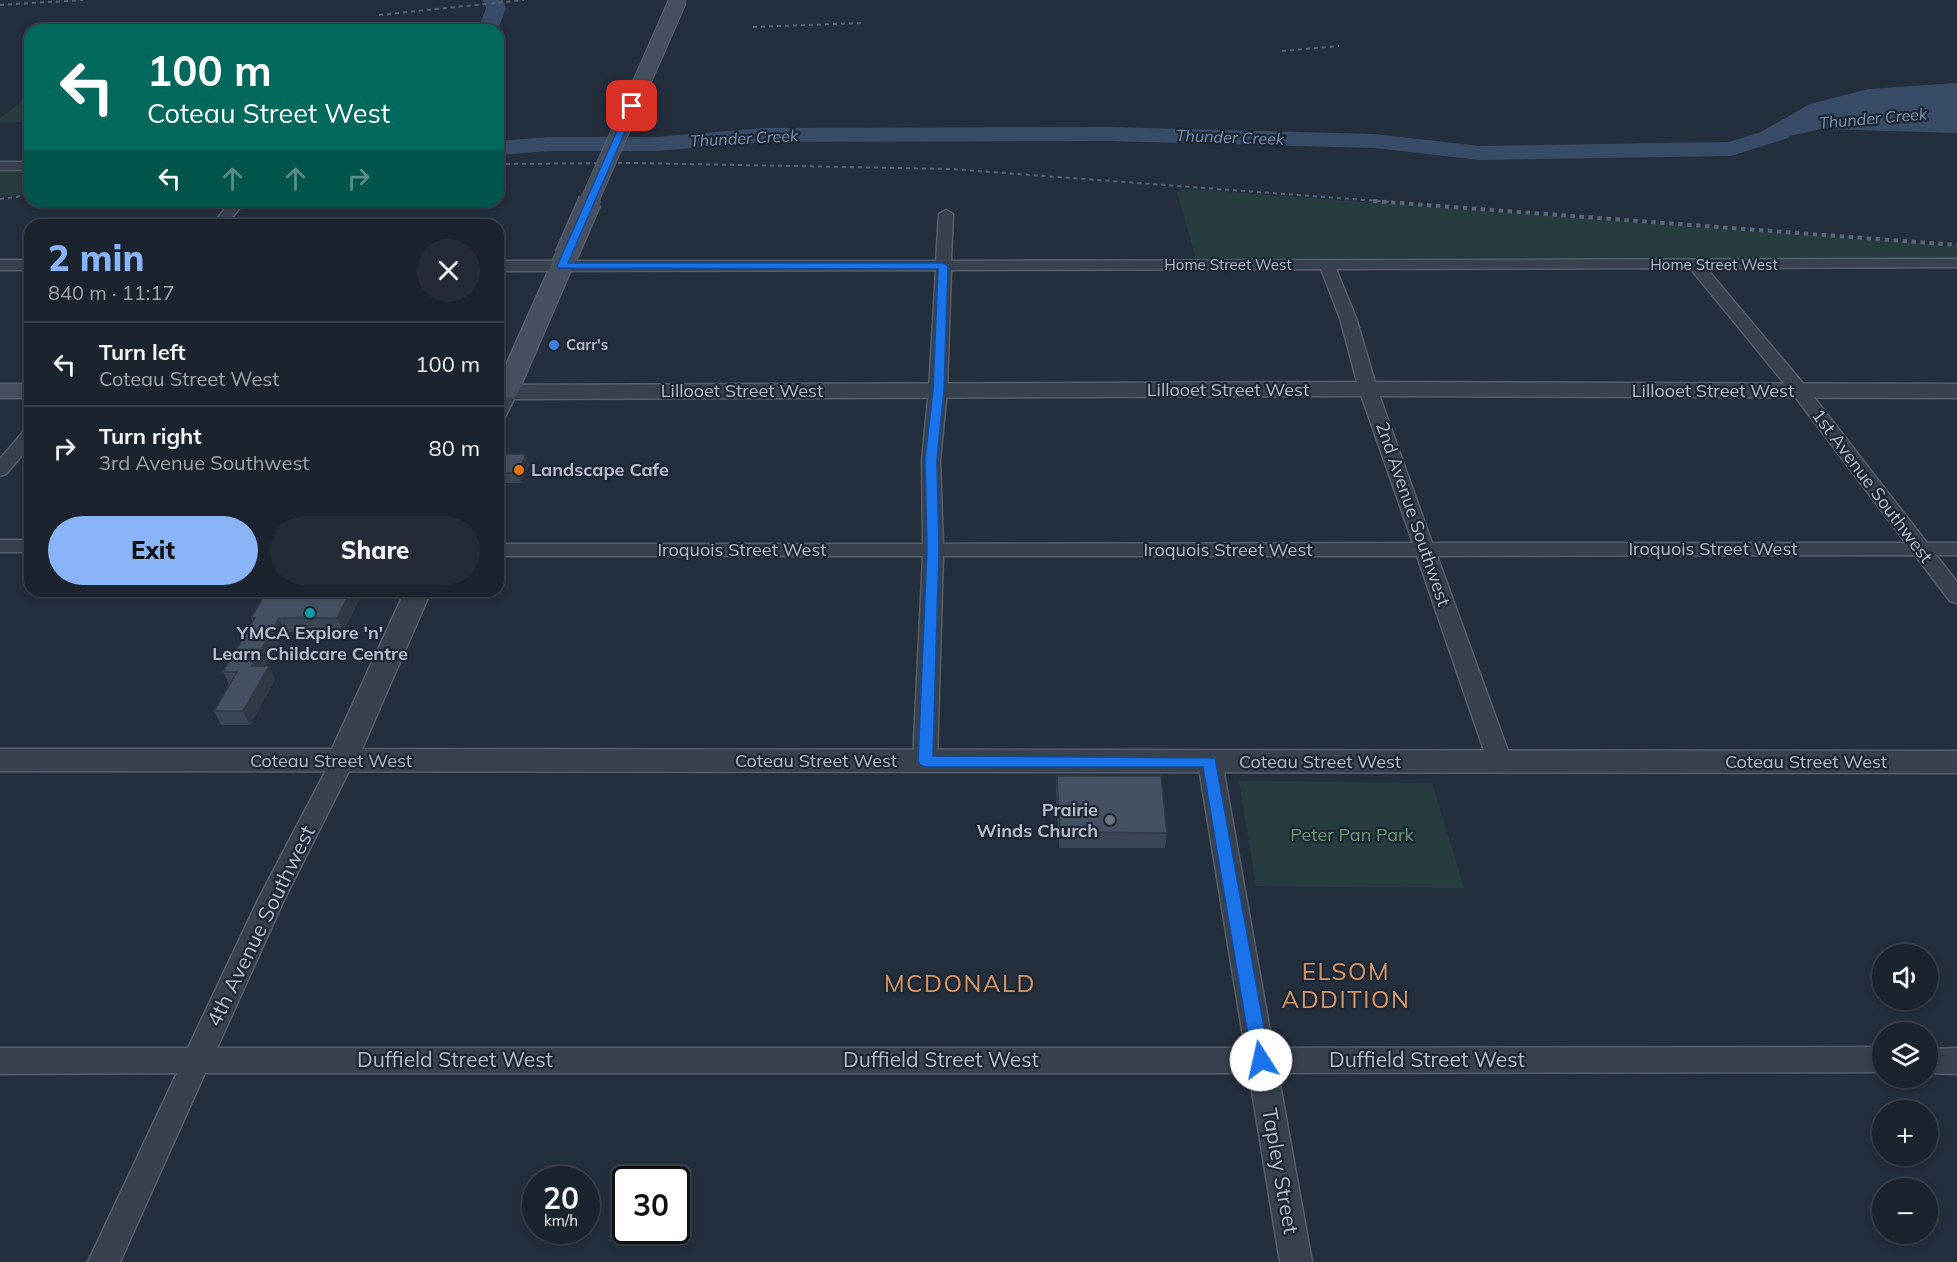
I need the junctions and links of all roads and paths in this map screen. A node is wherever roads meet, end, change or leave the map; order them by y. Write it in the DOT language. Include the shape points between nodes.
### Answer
graph roads {
  1 [pos="678,0"];
  2 [pos="0,166"];
  3 [pos="24,166"];
  4 [pos="233,207"];
  5 [pos="946,214"];
  6 [pos="224,219"];
  7 [pos="564,261"];
  8 [pos="1957,263"];
  9 [pos="0,265"];
  10 [pos="24,265"];
  11 [pos="1327,265"];
  12 [pos="1695,265"];
  13 [pos="504,266"];
  14 [pos="943,266"];
  15 [pos="1368,389"];
  16 [pos="938,390"];
  17 [pos="0,391"];
  18 [pos="24,391"];
  19 [pos="504,391"];
  20 [pos="1800,391"];
  21 [pos="1957,391"];
  22 [pos="504,398"];
  23 [pos="24,442"];
  24 [pos="0,470"];
  25 [pos="0,546"];
  26 [pos="24,546"];
  27 [pos="933,549"];
  28 [pos="1918,549"];
  29 [pos="1957,549"];
  30 [pos="504,550"];
  31 [pos="1424,550"];
  32 [pos="1957,596"];
  33 [pos="415,597"];
  34 [pos="0,760"];
  35 [pos="342,761"];
  36 [pos="926,761"];
  37 [pos="1210,762"];
  38 [pos="1500,762"];
  39 [pos="1957,762"];
  40 [pos="0,1060"];
  41 [pos="196,1060"];
  42 [pos="1261,1060"];
  43 [pos="1872,1060"];
  44 [pos="1938,1060"];
  45 [pos="1957,1060"];
  46 [pos="104,1262"];
  47 [pos="1296,1262"];
  1 -- 7 [label="main road, bridge"];
  2 -- 3 [label="street"];
  4 -- 6 [label="street"];
  5 -- 14 [label="street"];
  7 -- 13 [label="street, Home Street West"];
  7 -- 14 [label="street, Home Street West"];
  7 -- 19 [label="main road"];
  8 -- 12 [label="street, Home Street West"];
  9 -- 10 [label="street"];
  11 -- 12 [label="street, Home Street West"];
  11 -- 14 [label="street, Home Street West"];
  11 -- 15 [label="street, 2nd Avenue Southwest" via="1348,318"];
  12 -- 20 [label="street, 1st Avenue Southwest"];
  14 -- 16 [label="street"];
  15 -- 16 [label="street, Lillooet Street West"];
  15 -- 20 [label="street, Lillooet Street West"];
  15 -- 31 [label="street, 2nd Avenue Southwest"];
  16 -- 22 [label="street, Lillooet Street West"];
  16 -- 27 [label="street" via="931,460"];
  17 -- 18 [label="main road"];
  20 -- 21 [label="street, Lillooet Street West"];
  20 -- 28 [label="street, 1st Avenue Southwest"];
  23 -- 24 [label="street"];
  25 -- 26 [label="street"];
  27 -- 30 [label="street, Iroquois Street West"];
  27 -- 31 [label="street, Iroquois Street West"];
  27 -- 36 [label="street"];
  28 -- 29 [label="street, Iroquois Street West"];
  28 -- 31 [label="street, Iroquois Street West"];
  28 -- 32 [label="street, 1st Avenue Southwest"];
  31 -- 38 [label="street, 2nd Avenue Southwest"];
  33 -- 35 [label="street, 4th Avenue Southwest"];
  34 -- 35 [label="street, Coteau Street West"];
  35 -- 36 [label="street, Coteau Street West"];
  35 -- 41 [label="street, 4th Avenue Southwest" via="270,900"];
  36 -- 37 [label="street, Coteau Street West"];
  37 -- 38 [label="street, Coteau Street West"];
  37 -- 42 [label="street, Tapley Street"];
  38 -- 39 [label="street, Coteau Street West"];
  40 -- 41 [label="street, Duffield Street West"];
  41 -- 42 [label="street, Duffield Street West"];
  41 -- 46 [label="street, 4th Avenue Southwest"];
  42 -- 43 [label="street, Duffield Street West"];
  42 -- 47 [label="street, Tapley Street"];
  44 -- 45 [label="street"];
}
